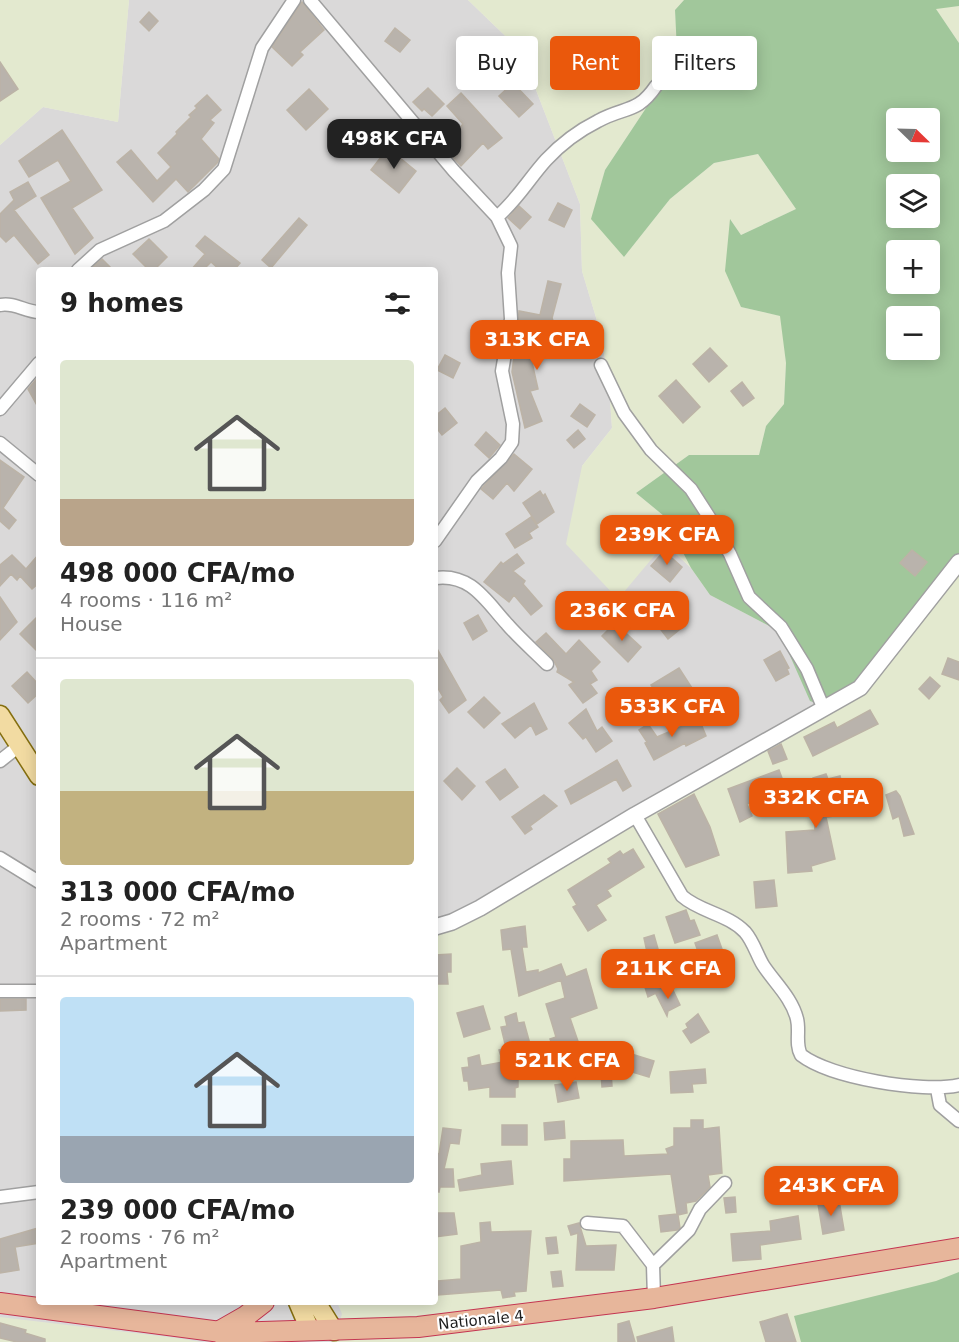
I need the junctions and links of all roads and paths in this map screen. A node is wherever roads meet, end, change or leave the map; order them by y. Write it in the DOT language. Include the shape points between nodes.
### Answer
graph roads {
  1 [pos="294,0"];
  2 [pos="310,0"];
  3 [pos="653,90"];
  4 [pos="497,217"];
  5 [pos="81,267"];
  6 [pos="0,305"];
  7 [pos="35,312"];
  8 [pos="601,365"];
  9 [pos="36,367"];
  10 [pos="0,409"];
  11 [pos="0,443"];
  12 [pos="36,473"];
  13 [pos="438,536"];
  14 [pos="959,562"];
  15 [pos="438,578"];
  16 [pos="547,664"];
  17 [pos="823,707"];
  18 [pos="0,716"];
  19 [pos="19,746"];
  20 [pos="0,761"];
  21 [pos="36,772"];
  22 [pos="635,815"];
  23 [pos="0,858"];
  24 [pos="36,880"];
  25 [pos="438,926"];
  26 [pos="0,990"];
  27 [pos="36,992"];
  28 [pos="959,1085"];
  29 [pos="937,1089"];
  30 [pos="959,1121"];
  31 [pos="725,1183"];
  32 [pos="36,1192"];
  33 [pos="0,1197"];
  34 [pos="588,1223"];
  35 [pos="959,1248"];
  36 [pos="653,1265"];
  37 [pos="654,1298"];
  38 [pos="0,1303"];
  39 [pos="260,1305"];
  40 [pos="299,1305"];
  41 [pos="318,1305"];
  42 [pos="418,1327"];
  43 [pos="310,1330"];
  44 [pos="334,1331"];
  45 [pos="223,1333"];
  46 [pos="256,1342"];
  47 [pos="390,1342"];
  1 -- 5 [label="street" via="262,48 224,169 164,221 100,250"];
  2 -- 4 [label="street"];
  3 -- 4 [label="street" via="644,103 611,114 580,131 545,161 525,189"];
  4 -- 13 [label="street" via="512,255 508,273 511,319 502,371 513,436 507,450 477,481"];
  6 -- 7 [label="street" via="20,305"];
  8 -- 17 [label="street" via="637,431 691,489 709,517 749,597 782,627 807,669"];
  9 -- 10 [label="street"];
  11 -- 12 [label="street"];
  14 -- 17 [label="street" via="860,688"];
  15 -- 16 [label="street" via="457,579 483,594"];
  17 -- 22 [label="street"];
  18 -- 19 [label="main road"];
  19 -- 20 [label="street"];
  19 -- 21 [label="main road"];
  22 -- 25 [label="street" via="480,908"];
  22 -- 29 [label="street" via="682,896 747,933 762,963 793,1007 801,1055 861,1077"];
  23 -- 24 [label="street"];
  26 -- 27 [label="street"];
  28 -- 29 [label="street"];
  29 -- 30 [label="street" via="940,1105"];
  31 -- 36 [label="street" via="700,1209 689,1230"];
  32 -- 33 [label="street"];
  34 -- 36 [label="street" via="623,1226"];
  35 -- 37 [label="highway, Nationale 4"];
  36 -- 37 [label="street"];
  37 -- 42 [label="highway, Nationale 4"];
  38 -- 45 [label="highway, Nationale 4"];
  39 -- 45 [label="highway"];
  40 -- 43 [label="main road"];
  41 -- 44 [label="main road"];
  42 -- 44 [label="highway, Nationale 4"];
  42 -- 47 [label="highway"];
  43 -- 44 [label="highway, Nationale 4"];
  43 -- 45 [label="highway, Nationale 4"];
  45 -- 46 [label="highway"];
}
